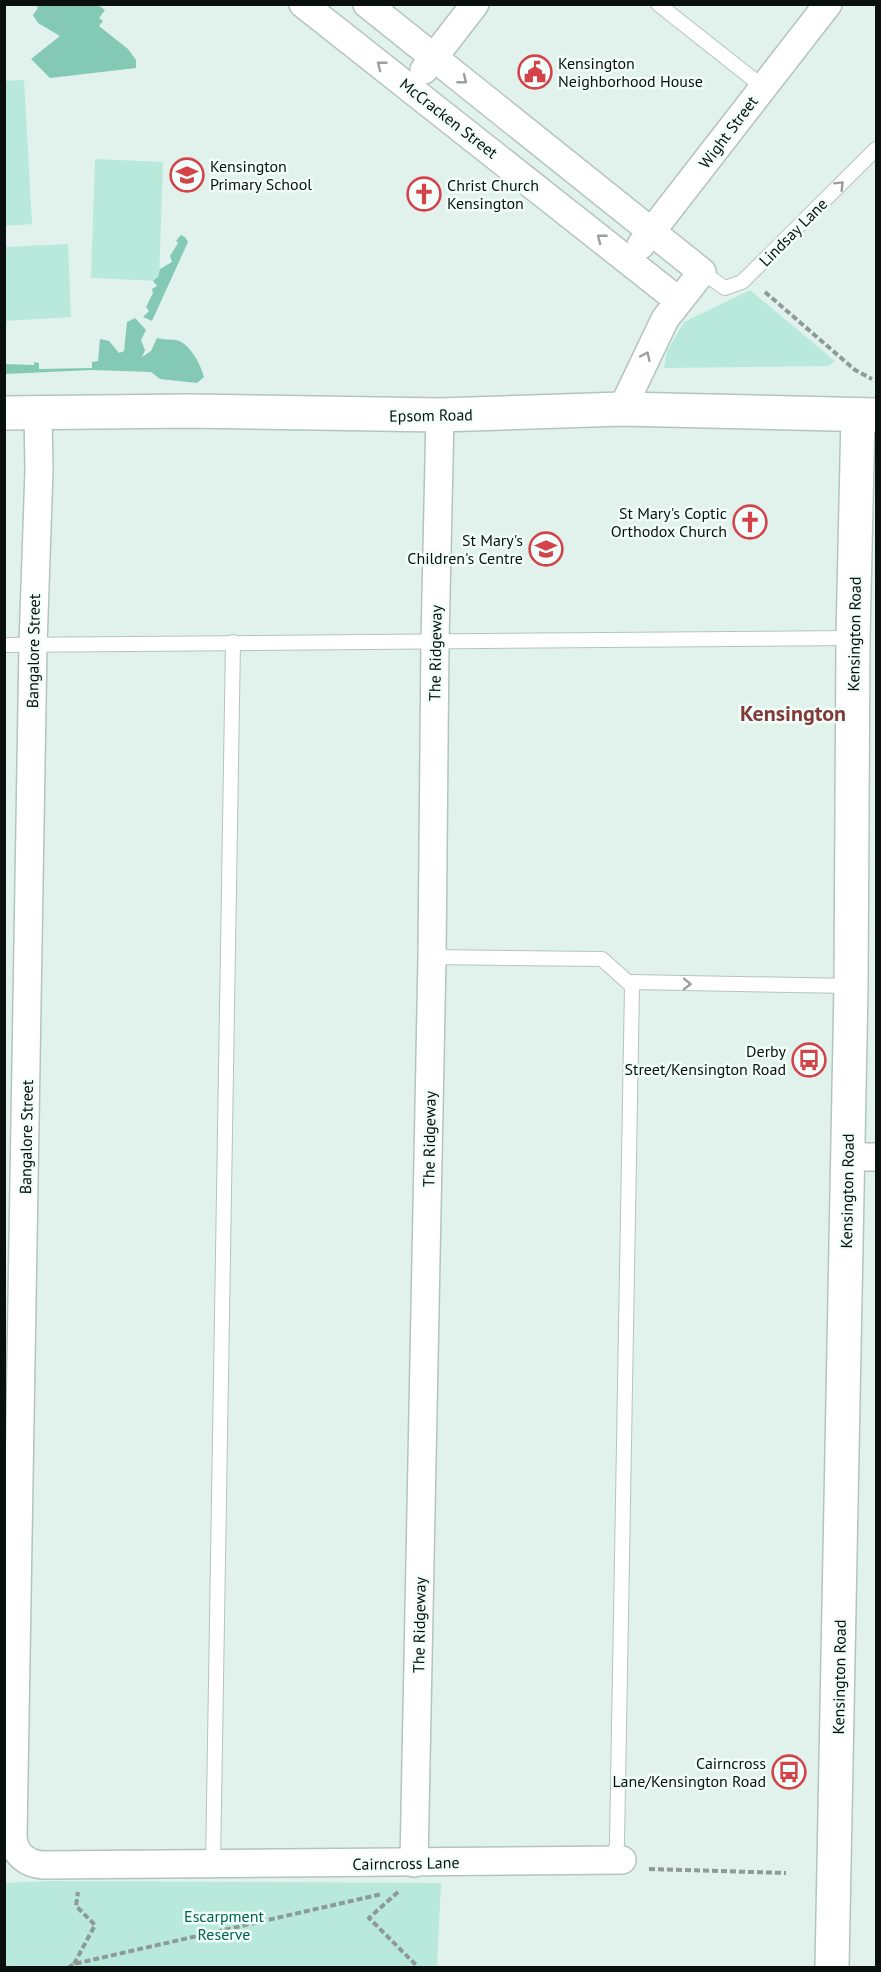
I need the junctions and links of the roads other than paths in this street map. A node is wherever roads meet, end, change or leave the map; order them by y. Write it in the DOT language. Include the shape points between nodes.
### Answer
graph roads {
  1 [pos="303,4"];
  2 [pos="367,4"];
  3 [pos="475,4"];
  4 [pos="658,4"];
  5 [pos="825,5"];
  6 [pos="435,57"];
  7 [pos="763,87"];
  8 [pos="411,88"];
  9 [pos="876,148"];
  10 [pos="652,231"];
  11 [pos="629,260"];
  12 [pos="702,272"];
  13 [pos="679,301"];
  14 [pos="622,409"];
  15 [pos="38,412"];
  16 [pos="4,413"];
  17 [pos="440,415"];
  18 [pos="867,415"];
  19 [pos="853,638"];
  20 [pos="435,641"];
  21 [pos="234,642"];
  22 [pos="4,645"];
  23 [pos="33,645"];
  24 [pos="432,957"];
  25 [pos="632,986"];
  26 [pos="851,986"];
  27 [pos="862,1157"];
  28 [pos="12,1478"];
  29 [pos="24,1859"];
  30 [pos="618,1860"];
  31 [pos="213,1865"];
  32 [pos="410,1875"];
  33 [pos="832,1968"];
  8 -- 1 [label="street, McCracken Street, one-way"];
  2 -- 6 [label="street"];
  3 -- 6 [label="street"];
  4 -- 7 [label="lane"];
  5 -- 7 [label="street, Wight Street"];
  6 -- 8 [label="street"];
  6 -- 10 [label="street, one-way"];
  7 -- 10 [label="street, Wight Street"];
  11 -- 8 [label="street, McCracken Street, one-way"];
  12 -- 9 [label="lane, Lindsay Lane, one-way" via="725,288 742,282"];
  10 -- 11 [label="street, Wight Street"];
  10 -- 12 [label="street"];
  11 -- 13 [label="street, McCracken Street"];
  12 -- 13 [label="street"];
  14 -- 13 [label="street, one-way" via="659,329"];
  14 -- 17 [label="street, Epsom Road"];
  14 -- 18 [label="street, Epsom Road"];
  15 -- 16 [label="street, Epsom Road"];
  15 -- 17 [label="street, Epsom Road"];
  15 -- 23 [label="street, Bangalore Street"];
  17 -- 20 [label="street, The Ridgeway"];
  18 -- 19 [label="street, Kensington Road"];
  19 -- 20 [label="lane"];
  19 -- 26 [label="street, Kensington Road"];
  20 -- 21 [label="lane"];
  20 -- 24 [label="street, The Ridgeway"];
  21 -- 23 [label="lane"];
  21 -- 31 [label="lane"];
  22 -- 23 [label="lane"];
  23 -- 28 [label="street, Bangalore Street"];
  24 -- 25 [label="lane" via="602,959"];
  24 -- 32 [label="street, The Ridgeway"];
  25 -- 26 [label="lane, one-way" via="632,982"];
  25 -- 30 [label="lane"];
  26 -- 27 [label="street, Kensington Road"];
  27 -- 33 [label="street, Kensington Road"];
  28 -- 29 [label="street, Bangalore Street" via="13,1837"];
  29 -- 31 [label="street, Cairncross Lane" via="38,1865"];
  30 -- 32 [label="street, Cairncross Lane"];
  31 -- 32 [label="street, Cairncross Lane"];
}
